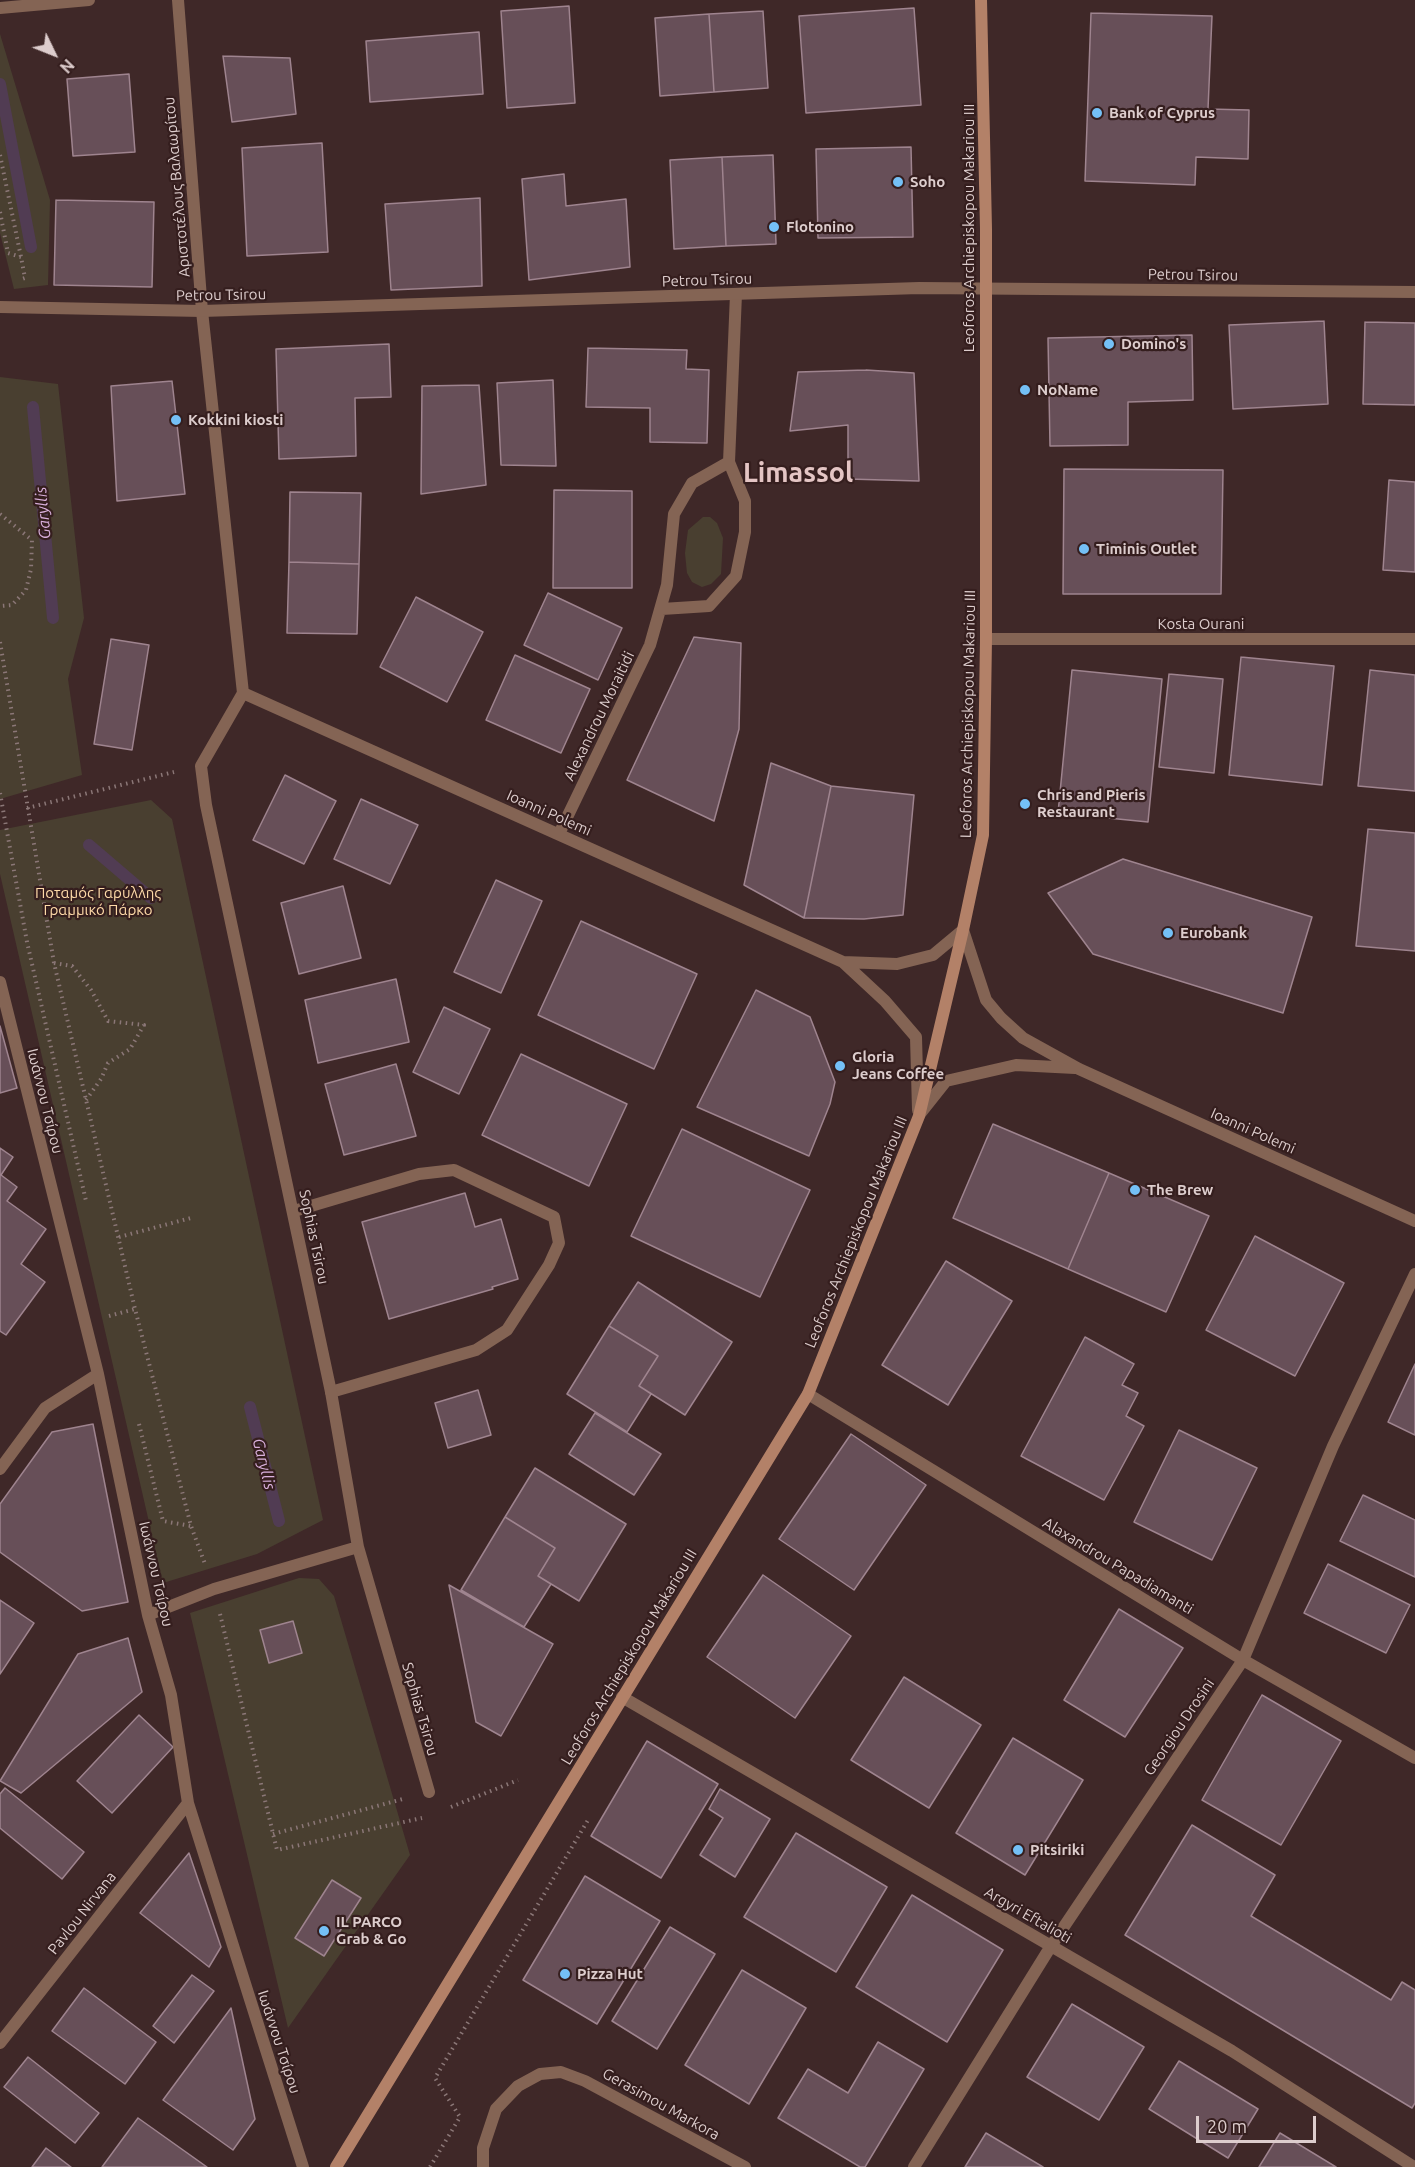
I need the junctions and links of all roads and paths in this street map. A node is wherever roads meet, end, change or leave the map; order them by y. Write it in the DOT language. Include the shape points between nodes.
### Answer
graph roads {
  1 [pos="89,0"];
  2 [pos="178,0"];
  3 [pos="981,0"];
  4 [pos="0,8"];
  5 [pos="0,155"];
  6 [pos="0,212"];
  7 [pos="21,257"];
  8 [pos="17,280"];
  9 [pos="985,287"];
  10 [pos="1415,292"];
  11 [pos="736,294"];
  12 [pos="0,307"];
  13 [pos="202,311"];
  14 [pos="729,462"];
  15 [pos="0,514"];
  16 [pos="0,606"];
  17 [pos="662,609"];
  18 [pos="986,639"];
  19 [pos="1415,639"];
  20 [pos="0,642"];
  21 [pos="243,693"];
  22 [pos="201,766"];
  23 [pos="0,793"];
  24 [pos="27,808"];
  25 [pos="559,834"];
  26 [pos="963,930"];
  27 [pos="843,962"];
  28 [pos="54,963"];
  29 [pos="0,982"];
  30 [pos="1079,1069"];
  31 [pos="86,1100"];
  32 [pos="919,1116"];
  33 [pos="88,1210"];
  34 [pos="294,1211"];
  35 [pos="191,1218"];
  36 [pos="1415,1221"];
  37 [pos="119,1237"];
  38 [pos="1415,1274"];
  39 [pos="109,1304"];
  40 [pos="114,1327"];
  41 [pos="98,1374"];
  42 [pos="331,1392"];
  43 [pos="808,1394"];
  44 [pos="138,1418"];
  45 [pos="0,1469"];
  46 [pos="191,1526"];
  47 [pos="358,1547"];
  48 [pos="214,1589"];
  49 [pos="148,1615"];
  50 [pos="1243,1660"];
  51 [pos="622,1697"];
  52 [pos="1415,1758"];
  53 [pos="518,1780"];
  54 [pos="429,1792"];
  55 [pos="188,1803"];
  56 [pos="447,1808"];
  57 [pos="427,1816"];
  58 [pos="588,1820"];
  59 [pos="273,1834"];
  60 [pos="1052,1946"];
  61 [pos="0,2043"];
  62 [pos="303,2167"];
  63 [pos="336,2167"];
  64 [pos="430,2167"];
  65 [pos="483,2167"];
  66 [pos="745,2167"];
  67 [pos="914,2167"];
  68 [pos="1414,2167"];
  1 -- 4 [label="street"];
  2 -- 13 [label="street, Αριστοτέλους Βαλαωρίτου"];
  3 -- 9 [label="main road, Leoforos Archiepiskopou Makariou III"];
  5 -- 7 [label="path"];
  6 -- 7 [label="path" via="8,253"];
  7 -- 8 [label="path" via="25,278"];
  9 -- 10 [label="street, Petrou Tsirou"];
  9 -- 11 [label="street, Petrou Tsirou"];
  9 -- 18 [label="main road, Leoforos Archiepiskopou Makariou III"];
  11 -- 13 [label="street, Petrou Tsirou"];
  11 -- 14 [label="street"];
  12 -- 13 [label="street, Petrou Tsirou"];
  13 -- 21 [label="street, Αριστοτέλους Βαλαωρίτου"];
  14 -- 17 [label="street, Alexandrou Moraitidi" via="692,483 674,514"];
  14 -- 17 [label="street" via="745,501 745,532 736,576 709,606"];
  15 -- 16 [label="path" via="32,540 26,590 12,605"];
  17 -- 25 [label="street, Alexandrou Moraitidi" via="650,645"];
  18 -- 19 [label="street, Kosta Ourani"];
  18 -- 26 [label="main road, Leoforos Archiepiskopou Makariou III" via="983,835"];
  20 -- 24 [label="path"];
  21 -- 22 [label="street"];
  21 -- 25 [label="street, Ioanni Polemi"];
  22 -- 24 [label="path"];
  22 -- 34 [label="street, Sophias Tsirou" via="206,805"];
  23 -- 33 [label="path" via="27,942"];
  24 -- 28 [label="path"];
  25 -- 27 [label="street, Ioanni Polemi"];
  26 -- 27 [label="street, Ioanni Polemi" via="933,955 897,964"];
  26 -- 30 [label="street, Ioanni Polemi" via="986,1000 1000,1018 1023,1038"];
  26 -- 32 [label="main road, Leoforos Archiepiskopou Makariou III"];
  27 -- 32 [label="street, Ioanni Polemi" via="885,1001 916,1038"];
  28 -- 31 [label="path"];
  28 -- 31 [label="path" via="72,966 92,990 108,1021 144,1026 130,1049 108,1063"];
  29 -- 41 [label="street, Ιωάννου Τσίρου"];
  30 -- 32 [label="street, Ioanni Polemi" via="1016,1065 946,1081"];
  30 -- 36 [label="street, Ioanni Polemi"];
  31 -- 37 [label="path"];
  32 -- 43 [label="main road, Leoforos Archiepiskopou Makariou III"];
  34 -- 42 [label="street, Sophias Tsirou"];
  34 -- 42 [label="street" via="419,1174 454,1170 554,1217 559,1243 507,1330 476,1350"];
  35 -- 37 [label="path"];
  37 -- 46 [label="path"];
  38 -- 50 [label="street, Georgiou Drosini" via="1333,1446"];
  39 -- 40 [label="path"];
  41 -- 45 [label="street" via="45,1407"];
  41 -- 49 [label="street, Ιωάννου Τσίρου"];
  42 -- 47 [label="street, Sophias Tsirou"];
  43 -- 50 [label="street, Alaxandrou Papadiamanti"];
  43 -- 51 [label="main road, Leoforos Archiepiskopou Makariou III"];
  44 -- 46 [label="path" via="163,1521"];
  46 -- 48 [label="path"];
  47 -- 48 [label="street"];
  47 -- 54 [label="street, Sophias Tsirou"];
  48 -- 49 [label="street"];
  48 -- 59 [label="path"];
  49 -- 55 [label="street, Ιωάννου Τσίρου" via="171,1695"];
  50 -- 52 [label="street, Alaxandrou Papadiamanti"];
  50 -- 60 [label="street, Georgiou Drosini"];
  51 -- 60 [label="street, Argyri Eftalioti"];
  51 -- 63 [label="main road, Leoforos Archiepiskopou Makariou III"];
  53 -- 56 [label="path"];
  54 -- 59 [label="path"];
  55 -- 61 [label="street, Pavlou Nirvana"];
  55 -- 62 [label="street, Ιωάννου Τσίρου"];
  57 -- 59 [label="path" via="277,1850"];
  58 -- 64 [label="path" via="435,2078 460,2117"];
  60 -- 67 [label="street, Georgiou Drosini"];
  60 -- 68 [label="street, Argyri Eftalioti" via="1232,2051"];
  65 -- 66 [label="street, Gerasimou Markora" via="483,2148 496,2109 518,2086 540,2074 561,2072 585,2080"];
}
